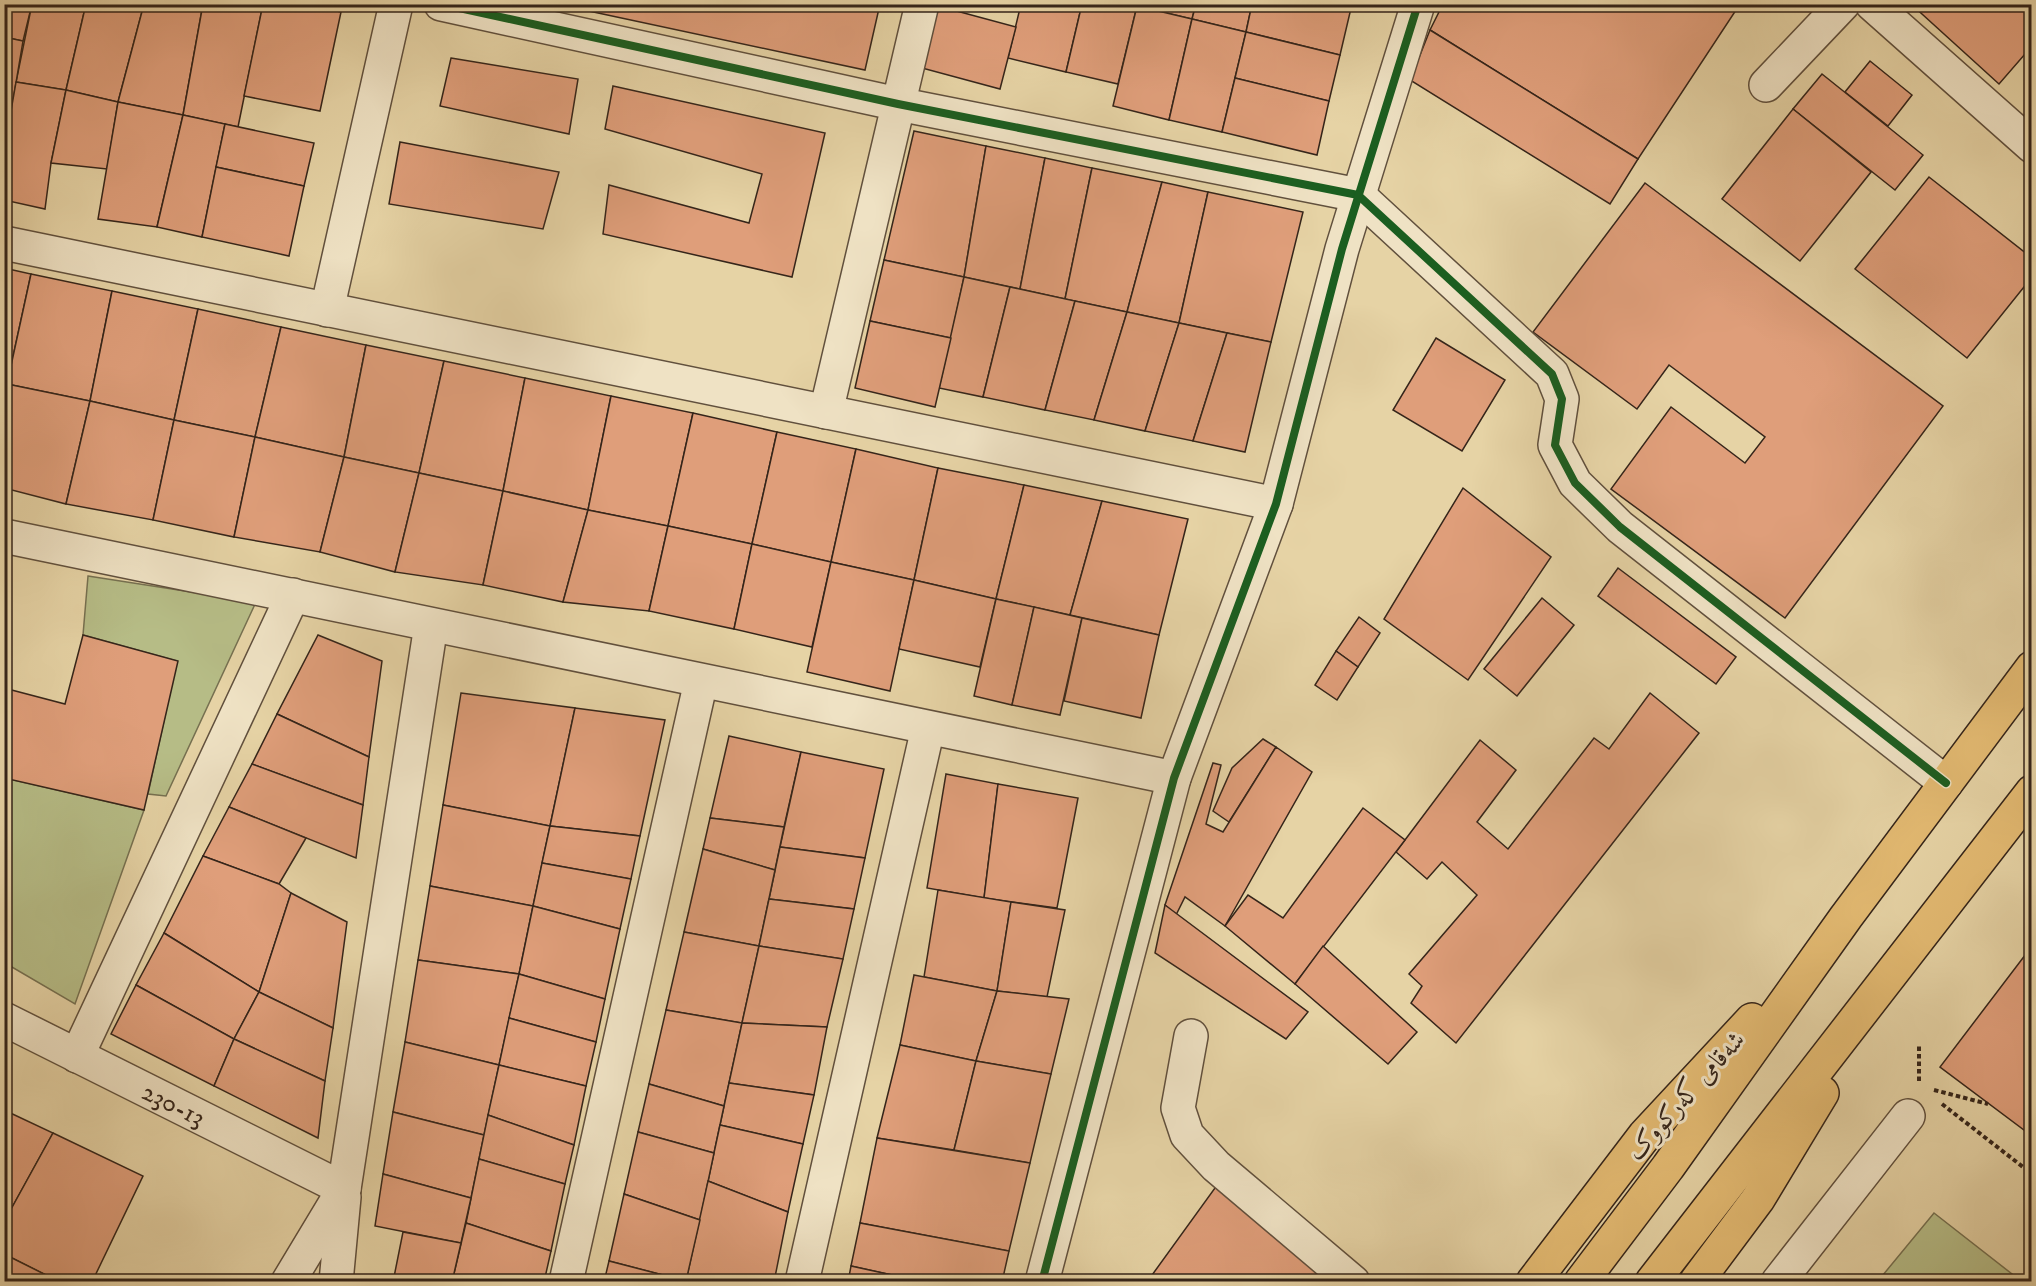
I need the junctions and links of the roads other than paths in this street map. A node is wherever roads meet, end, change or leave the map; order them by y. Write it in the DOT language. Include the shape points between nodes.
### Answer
graph roads {
  1 [pos="396,4"];
  2 [pos="441,4"];
  3 [pos="922,4"];
  4 [pos="1418,4"];
  5 [pos="1843,4"];
  6 [pos="1872,4"];
  7 [pos="1766,85"];
  8 [pos="898,104"];
  9 [pos="2027,133"];
  10 [pos="1358,195"];
  11 [pos="4,243"];
  12 [pos="327,310"];
  13 [pos="826,412"];
  14 [pos="1276,504"];
  15 [pos="4,536"];
  16 [pos="293,596"];
  17 [pos="430,624"];
  18 [pos="2031,668"];
  19 [pos="701,681"];
  20 [pos="928,728"];
  21 [pos="1174,778"];
  22 [pos="1946,783"];
  23 [pos="2031,792"];
  24 [pos="1846,917"];
  25 [pos="1896,968"];
  26 [pos="4,1019"];
  27 [pos="1191,1036"];
  28 [pos="77,1056"];
  29 [pos="1908,1116"];
  30 [pos="344,1190"];
  31 [pos="288,1281"];
  32 [pos="336,1281"];
  33 [pos="566,1281"];
  34 [pos="802,1281"];
  35 [pos="1042,1281"];
  36 [pos="1353,1281"];
  37 [pos="1533,1281"];
  38 [pos="1581,1281"];
  39 [pos="1652,1281"];
  40 [pos="1696,1281"];
  41 [pos="1778,1281"];
  1 -- 12 [label="street"];
  2 -- 8 [label="street"];
  3 -- 8 [label="street"];
  4 -- 10 [label="street"];
  5 -- 7 [label="street"];
  6 -- 9 [label="street"];
  8 -- 10 [label="street"];
  8 -- 13 [label="street"];
  10 -- 14 [label="street"];
  10 -- 22 [label="street" via="1552,374 1562,399 1555,445 1575,483 1620,527"];
  11 -- 12 [label="street"];
  12 -- 13 [label="street"];
  13 -- 14 [label="street"];
  14 -- 21 [label="street"];
  15 -- 16 [label="street"];
  16 -- 17 [label="street"];
  16 -- 28 [label="street"];
  17 -- 19 [label="street"];
  17 -- 30 [label="street"];
  18 -- 22 [label="highway, شەقامی کەرکووک"];
  19 -- 20 [label="street"];
  19 -- 33 [label="street"];
  20 -- 21 [label="street"];
  20 -- 34 [label="street"];
  21 -- 35 [label="street"];
  22 -- 24 [label="highway, شەقامی کەرکووک"];
  23 -- 25 [label="highway"];
  24 -- 37 [label="highway, شەقامی کەرکووک" via="1645,1135"];
  24 -- 38 [label="highway, شەقامی کەرکووک" via="1668,1167"];
  25 -- 39 [label="highway"];
  25 -- 40 [label="highway" via="1758,1199"];
  26 -- 28 [label="street, 230-13"];
  27 -- 36 [label="street" via="1179,1108 1187,1135 1216,1166"];
  28 -- 30 [label="street, 230-13"];
  29 -- 41 [label="street"];
  30 -- 31 [label="street"];
  30 -- 32 [label="street"];
}
